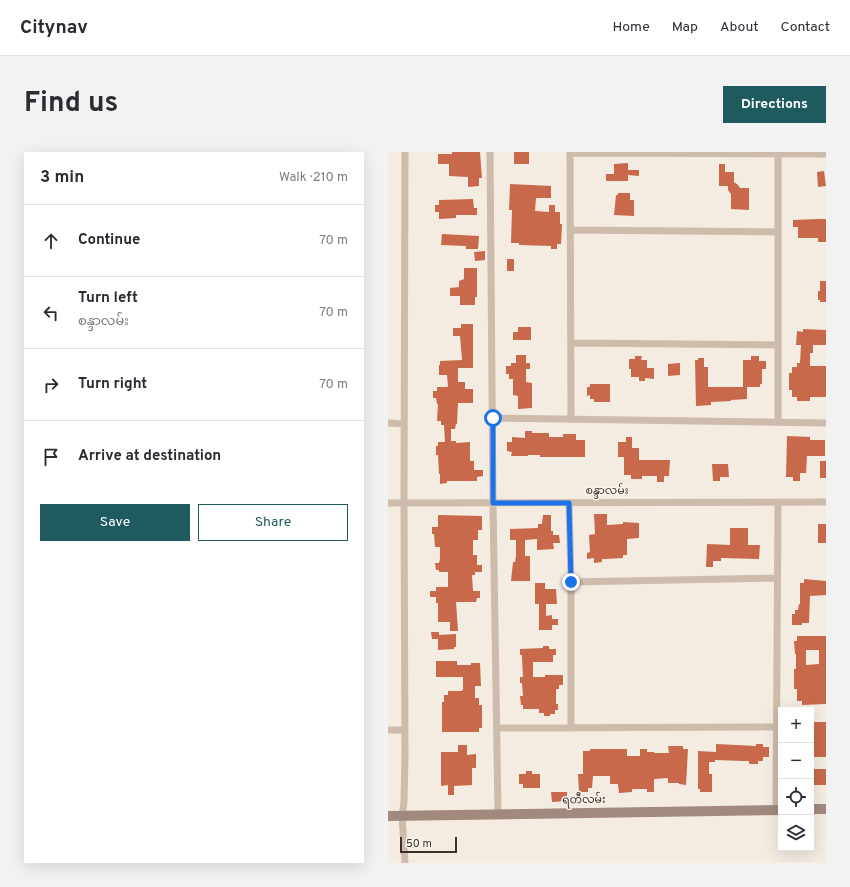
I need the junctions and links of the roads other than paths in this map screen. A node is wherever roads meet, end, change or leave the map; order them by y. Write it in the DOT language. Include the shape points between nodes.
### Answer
graph roads {
  1 [pos="405,152"];
  2 [pos="490,152"];
  3 [pos="570,153"];
  4 [pos="778,154"];
  5 [pos="826,154"];
  6 [pos="570,230"];
  7 [pos="778,232"];
  8 [pos="571,343"];
  9 [pos="778,345"];
  10 [pos="493,418"];
  11 [pos="571,419"];
  12 [pos="778,422"];
  13 [pos="388,423"];
  14 [pos="826,423"];
  15 [pos="404,424"];
  16 [pos="388,502"];
  17 [pos="404,502"];
  18 [pos="778,502"];
  19 [pos="826,502"];
  20 [pos="493,503"];
  21 [pos="569,503"];
  22 [pos="777,578"];
  23 [pos="571,582"];
  24 [pos="776,727"];
  25 [pos="497,728"];
  26 [pos="571,728"];
  27 [pos="388,730"];
  28 [pos="405,730"];
  29 [pos="814,809"];
  30 [pos="826,809"];
  31 [pos="778,810"];
  32 [pos="498,813"];
  33 [pos="388,816"];
  34 [pos="402,816"];
  35 [pos="405,863"];
  1 -- 15 [label="street"];
  2 -- 10 [label="street"];
  3 -- 4 [label="street"];
  3 -- 6 [label="street"];
  4 -- 5 [label="street"];
  4 -- 7 [label="street"];
  6 -- 7 [label="street"];
  6 -- 8 [label="street"];
  7 -- 9 [label="street"];
  8 -- 9 [label="street"];
  8 -- 11 [label="street"];
  9 -- 12 [label="street"];
  10 -- 11 [label="street"];
  10 -- 20 [label="street"];
  11 -- 12 [label="street"];
  12 -- 14 [label="street"];
  13 -- 15 [label="street"];
  15 -- 17 [label="street"];
  16 -- 17 [label="street, စန္ဒာလမ်း"];
  17 -- 20 [label="street, စန္ဒာလမ်း"];
  17 -- 28 [label="street"];
  18 -- 19 [label="street, စန္ဒာလမ်း"];
  18 -- 21 [label="street, စန္ဒာလမ်း"];
  18 -- 22 [label="street"];
  20 -- 21 [label="street, စန္ဒာလမ်း"];
  20 -- 25 [label="street"];
  21 -- 23 [label="street"];
  22 -- 23 [label="street"];
  22 -- 24 [label="street"];
  23 -- 26 [label="street"];
  24 -- 26 [label="street"];
  24 -- 31 [label="street"];
  25 -- 26 [label="street"];
  25 -- 32 [label="street"];
  27 -- 28 [label="street"];
  28 -- 34 [label="street"];
  29 -- 30 [label="street"];
  31 -- 32 [label="street, ရတီလမ်း"];
  32 -- 34 [label="street, ရတီလမ်း"];
  33 -- 34 [label="street, ရတီလမ်း"];
  34 -- 35 [label="street"];
}
